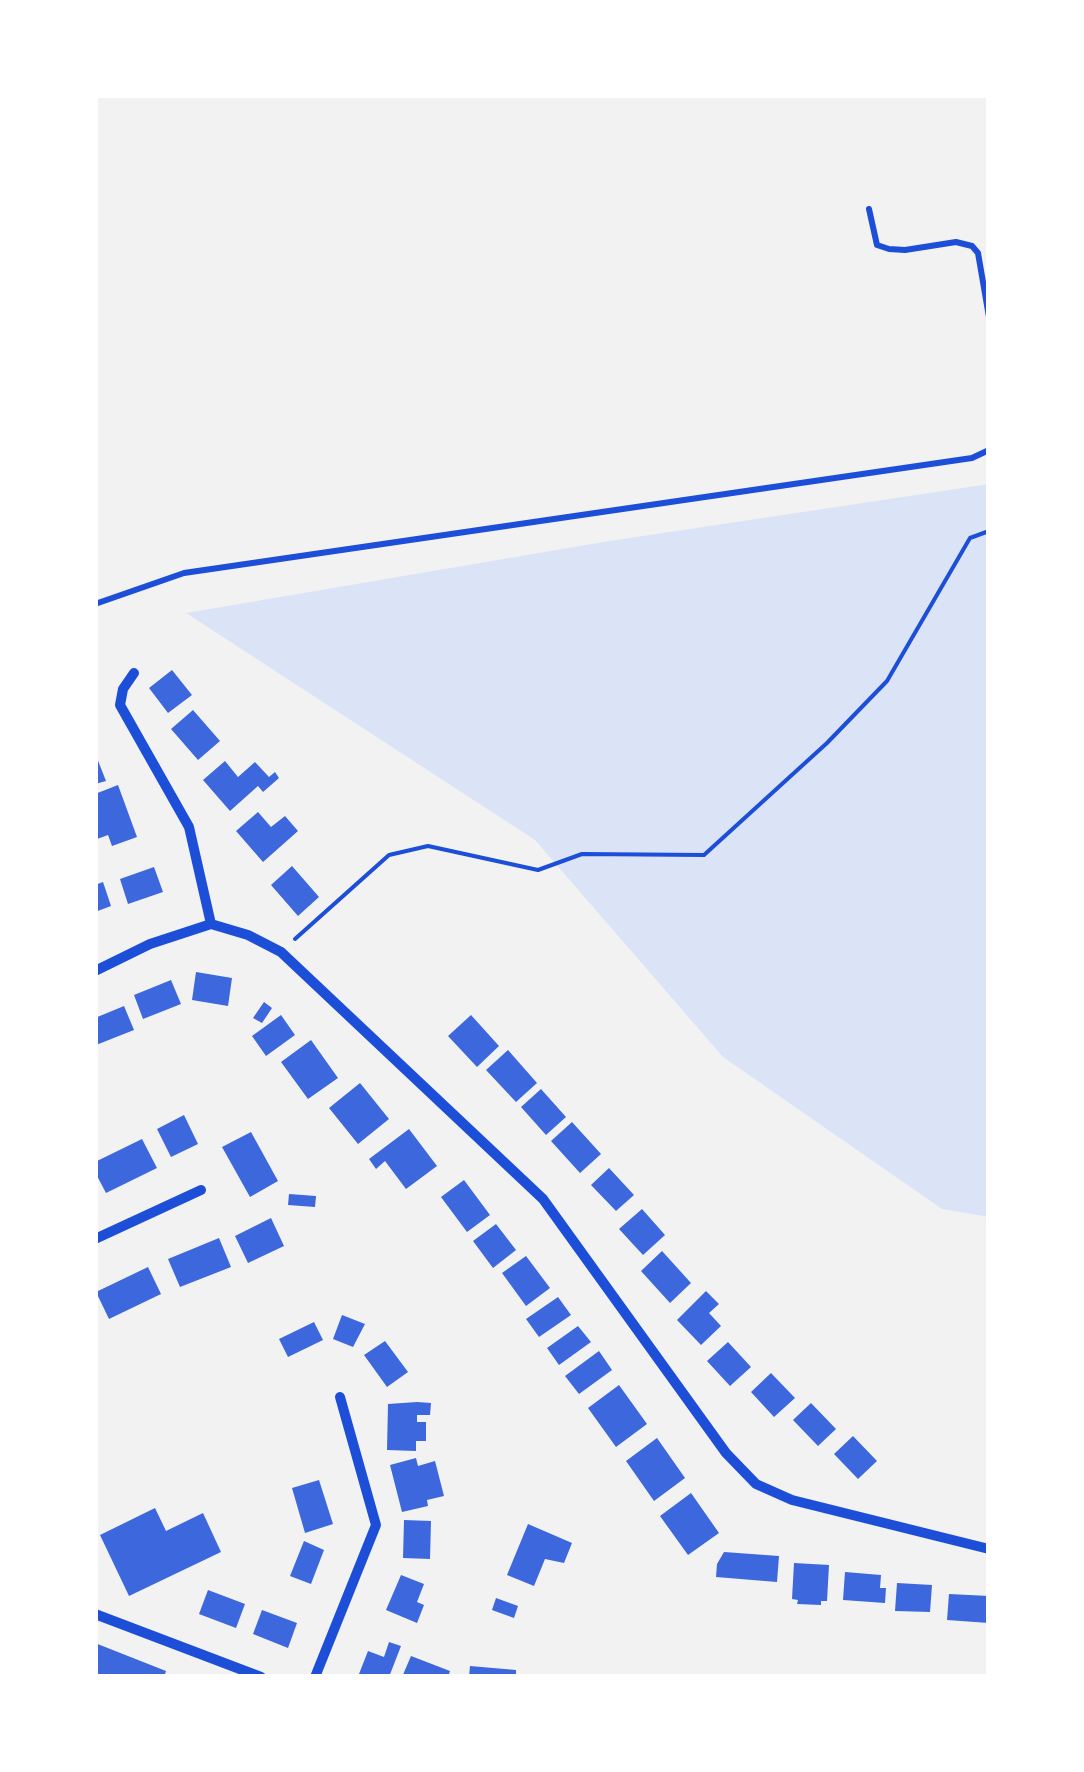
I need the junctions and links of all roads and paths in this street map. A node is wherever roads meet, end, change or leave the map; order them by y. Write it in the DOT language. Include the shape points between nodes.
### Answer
graph roads {
  1 [pos="869,209"];
  2 [pos="989,318"];
  3 [pos="989,450"];
  4 [pos="989,531"];
  5 [pos="95,604"];
  6 [pos="134,673"];
  7 [pos="211,924"];
  8 [pos="281,952"];
  9 [pos="95,971"];
  10 [pos="201,1190"];
  11 [pos="95,1239"];
  12 [pos="340,1397"];
  13 [pos="989,1550"];
  14 [pos="95,1614"];
  15 [pos="261,1677"];
  16 [pos="314,1677"];
  1 -- 2 [label="lane" via="877,245 972,246"];
  3 -- 5 [label="lane" via="972,458 184,573"];
  4 -- 8 [label="path" via="970,538 887,681 704,854 582,854 538,870 428,846 390,855"];
  6 -- 7 [label="street" via="120,704 189,828"];
  7 -- 8 [label="street"];
  7 -- 9 [label="street"];
  8 -- 13 [label="street" via="543,1199 726,1453 756,1484 792,1500"];
  10 -- 11 [label="street"];
  12 -- 16 [label="street" via="376,1526"];
  14 -- 15 [label="street"];
}
